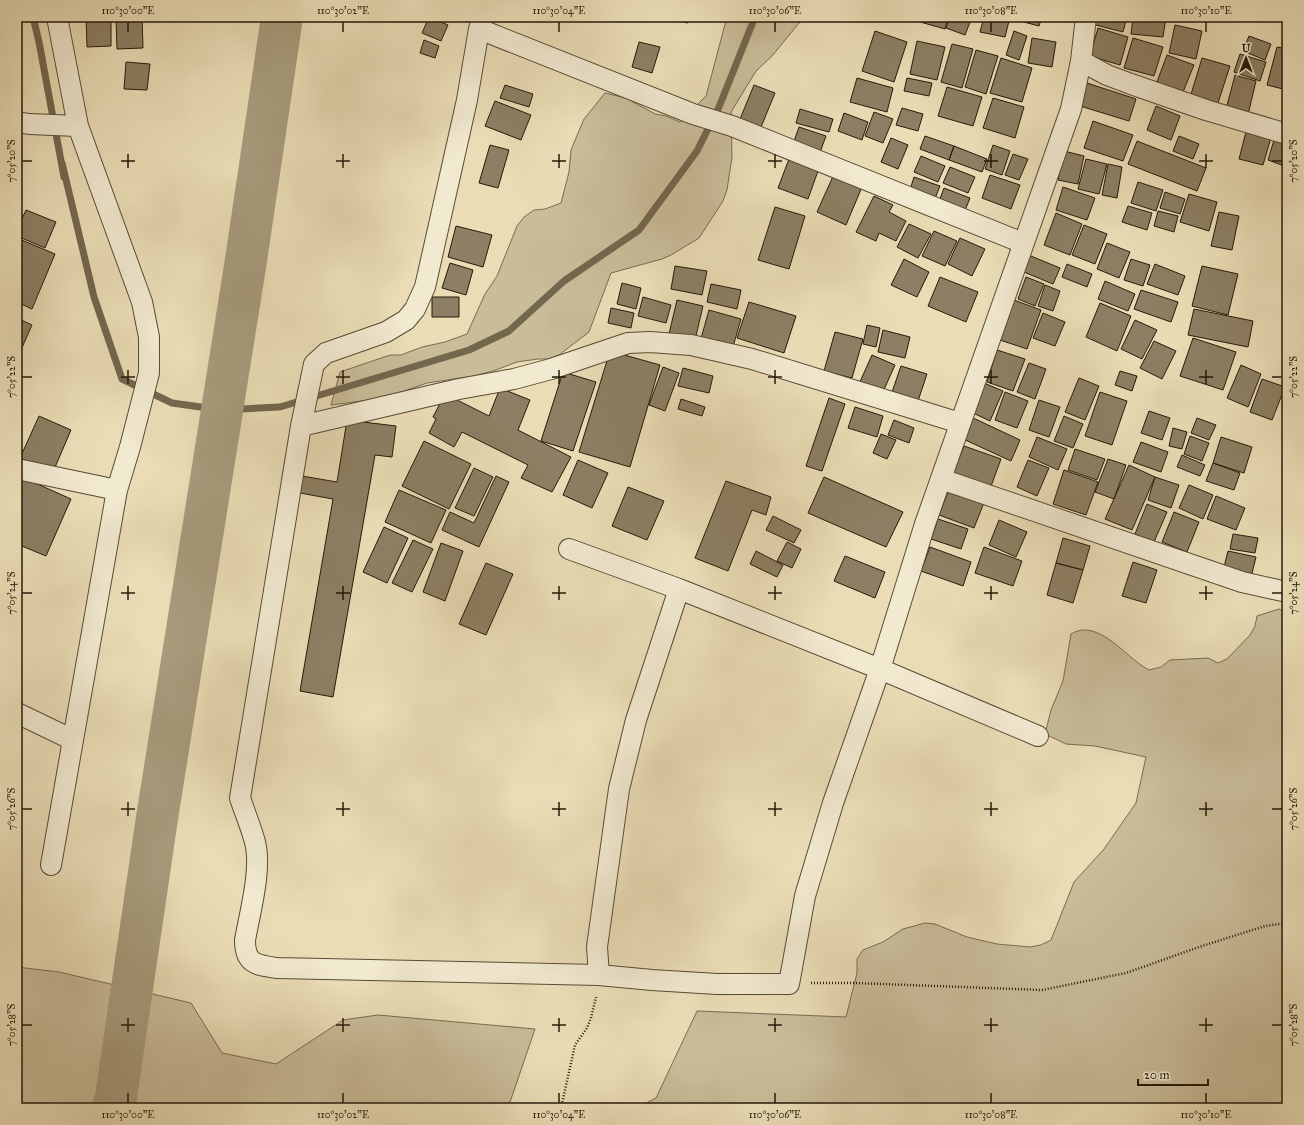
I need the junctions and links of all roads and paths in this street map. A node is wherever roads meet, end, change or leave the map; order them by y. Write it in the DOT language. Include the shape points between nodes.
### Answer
graph roads {
  1 [pos="57,17"];
  2 [pos="1086,17"];
  3 [pos="481,23"];
  4 [pos="1081,62"];
  5 [pos="23,123"];
  6 [pos="73,125"];
  7 [pos="1287,134"];
  8 [pos="1023,243"];
  9 [pos="303,419"];
  10 [pos="960,423"];
  11 [pos="17,469"];
  12 [pos="941,479"];
  13 [pos="117,490"];
  14 [pos="569,549"];
  15 [pos="679,589"];
  16 [pos="1287,592"];
  17 [pos="880,669"];
  18 [pos="17,713"];
  19 [pos="1038,736"];
  20 [pos="73,740"];
  21 [pos="51,864"];
  22 [pos="1287,923"];
  23 [pos="599,975"];
  24 [pos="789,984"];
  25 [pos="561,1108"];
  1 -- 6 [label="street"];
  2 -- 4 [label="street"];
  3 -- 8 [label="street" via="693,114 732,126"];
  3 -- 9 [label="street" via="467,100 426,286 415,309 406,320 386,332 326,353 314,364"];
  4 -- 7 [label="street" via="1107,76"];
  4 -- 8 [label="street" via="1071,109"];
  5 -- 6 [label="street"];
  6 -- 13 [label="street" via="142,302 149,338 149,373"];
  8 -- 10 [label="street"];
  9 -- 10 [label="street" via="514,379 628,342 650,342 691,345 752,359"];
  9 -- 23 [label="street" via="240,798 255,842 257,860 245,940 247,956 262,966 277,968"];
  10 -- 12 [label="street"];
  11 -- 13 [label="street"];
  12 -- 16 [label="street" via="1242,582"];
  12 -- 17 [label="street"];
  13 -- 20 [label="street"];
  14 -- 15 [label="street"];
  15 -- 17 [label="street"];
  15 -- 23 [label="street" via="636,720 619,789 597,947"];
  17 -- 19 [label="street"];
  17 -- 24 [label="street" via="833,803 805,896"];
  18 -- 20 [label="street"];
  20 -- 21 [label="street"];
  22 -- 24 [label="path" via="1265,926 1207,944 1126,973 1042,990 855,983"];
  23 -- 24 [label="street" via="717,984"];
  23 -- 25 [label="path" via="595,1007 587,1028 575,1045"];
}
